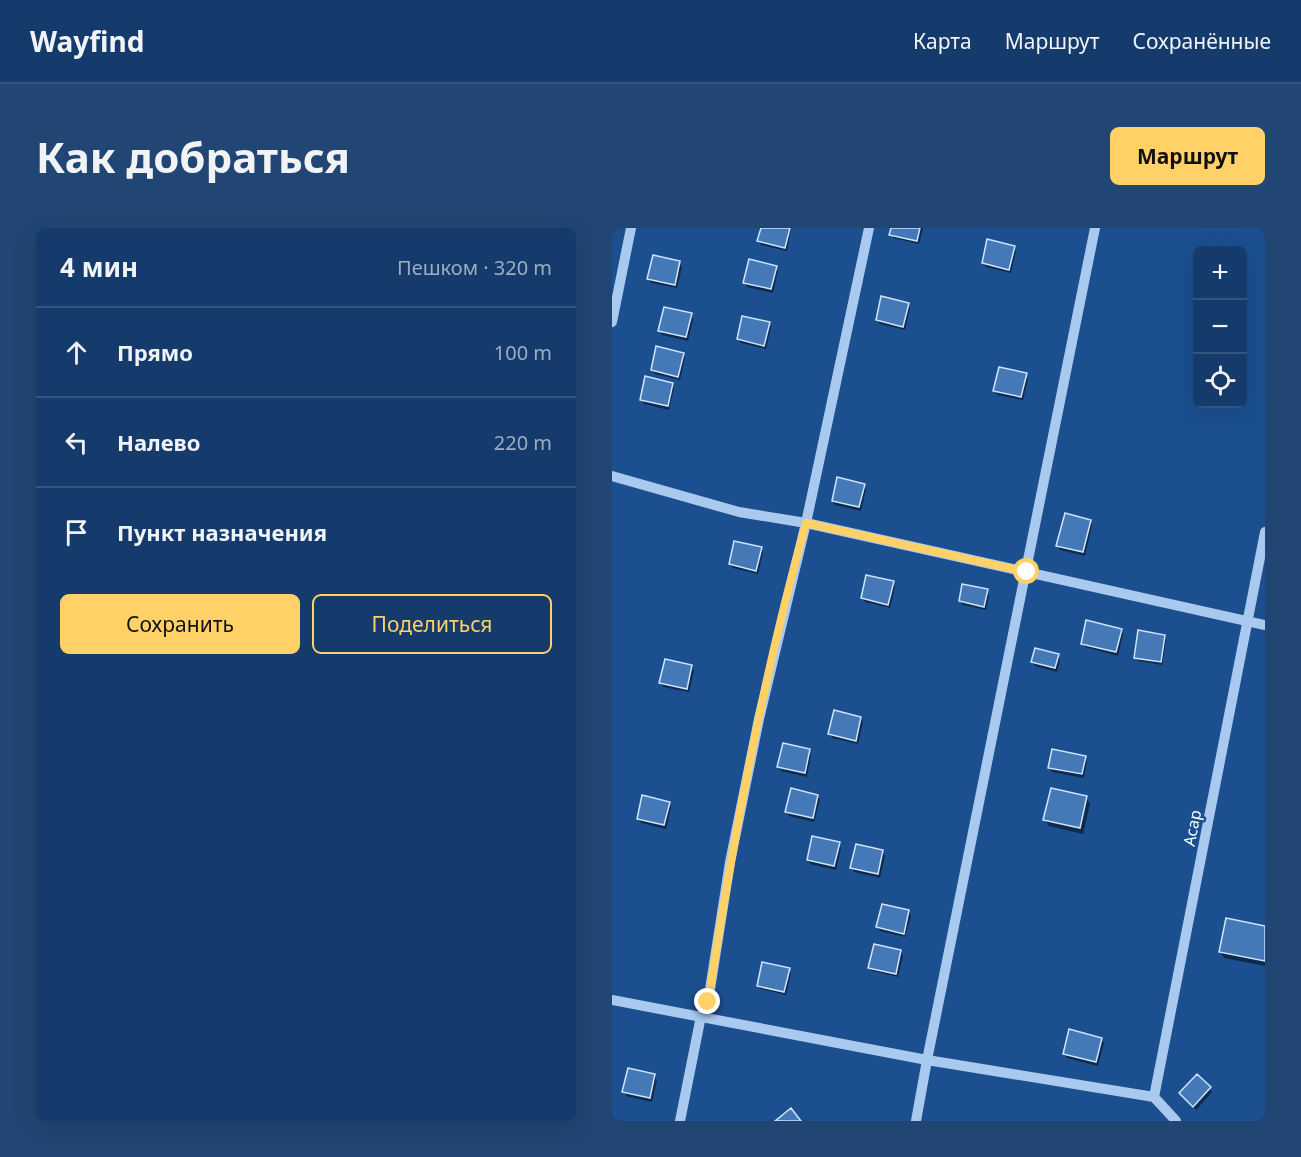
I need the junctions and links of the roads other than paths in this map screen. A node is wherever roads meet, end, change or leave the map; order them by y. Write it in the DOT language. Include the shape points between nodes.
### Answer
graph roads {
  1 [pos="631,228"];
  2 [pos="869,228"];
  3 [pos="1095,228"];
  4 [pos="612,322"];
  5 [pos="612,476"];
  6 [pos="806,523"];
  7 [pos="1265,532"];
  8 [pos="1027,572"];
  9 [pos="1248,622"];
  10 [pos="1265,625"];
  11 [pos="612,1000"];
  12 [pos="701,1016"];
  13 [pos="927,1060"];
  14 [pos="1154,1096"];
  15 [pos="680,1121"];
  16 [pos="916,1121"];
  17 [pos="1176,1121"];
  1 -- 4 [label="street"];
  2 -- 6 [label="street"];
  3 -- 8 [label="street"];
  5 -- 6 [label="street" via="739,512"];
  6 -- 8 [label="street"];
  6 -- 12 [label="street" via="759,719 730,862 708,1002"];
  7 -- 9 [label="street, Асар"];
  8 -- 9 [label="street"];
  8 -- 13 [label="street"];
  9 -- 10 [label="street"];
  9 -- 14 [label="street, Асар"];
  11 -- 12 [label="street"];
  12 -- 13 [label="street"];
  12 -- 15 [label="street"];
  13 -- 14 [label="street"];
  13 -- 16 [label="street"];
  14 -- 17 [label="street"];
}
